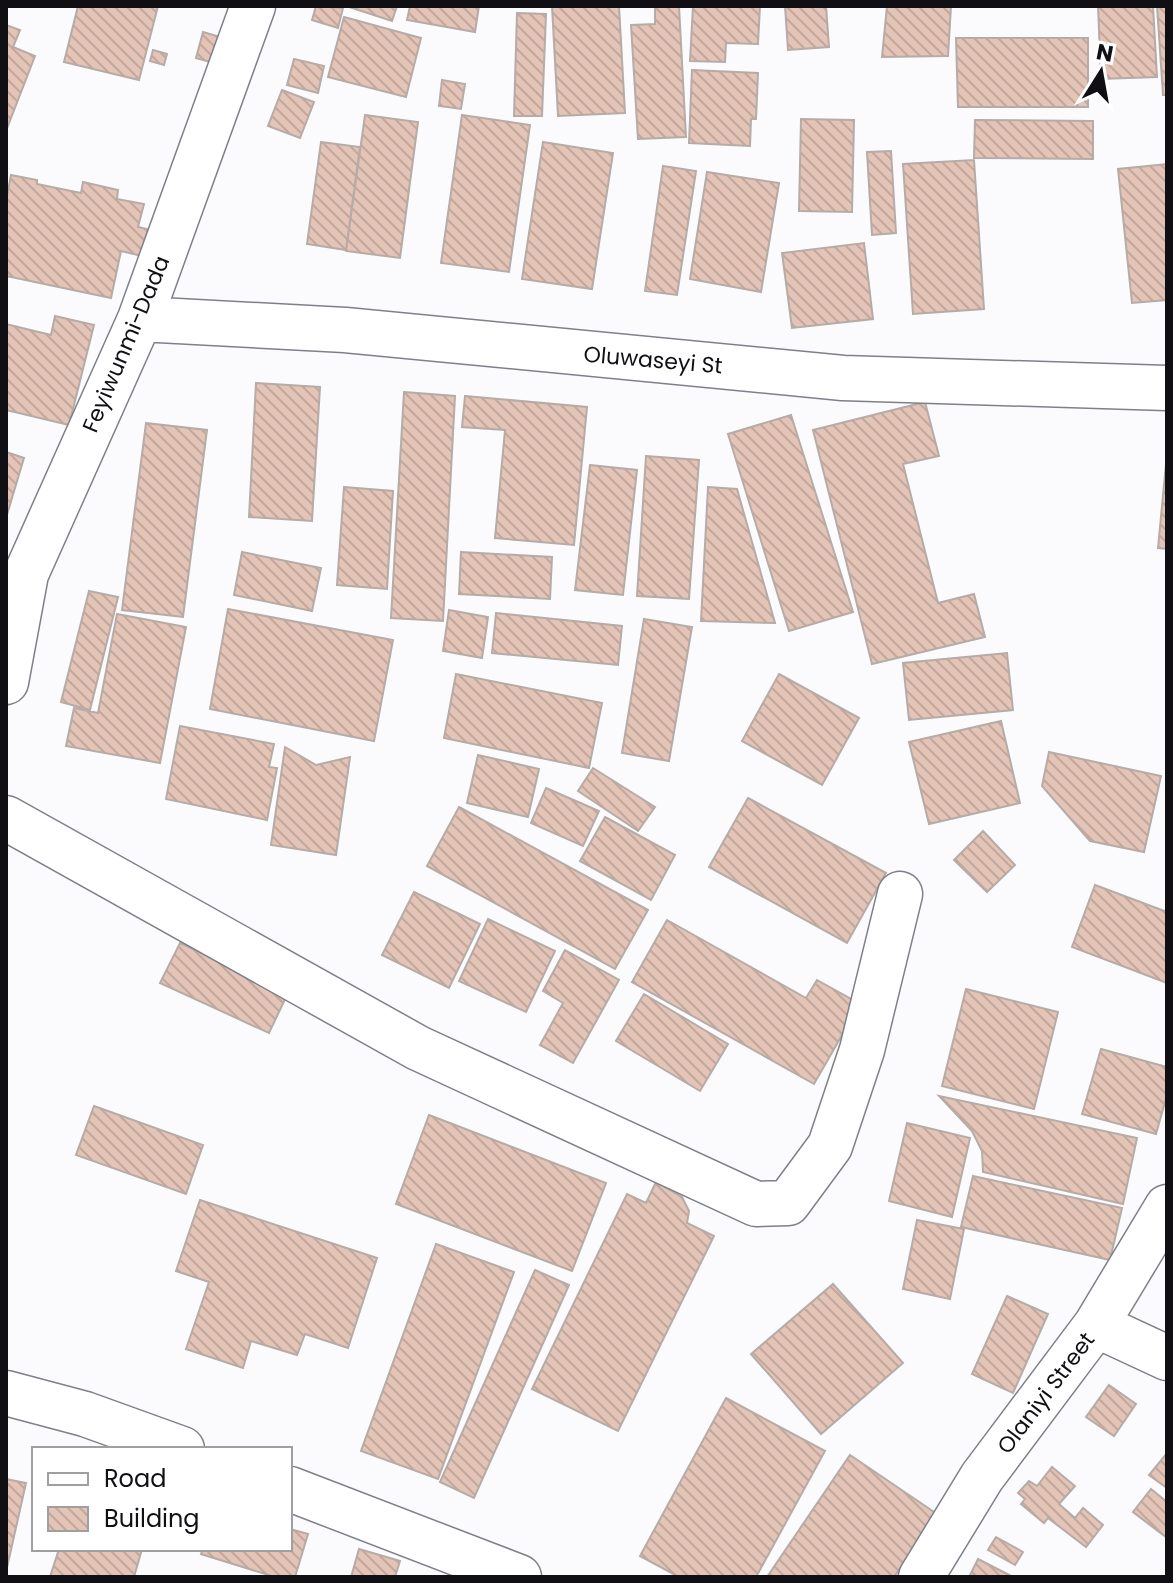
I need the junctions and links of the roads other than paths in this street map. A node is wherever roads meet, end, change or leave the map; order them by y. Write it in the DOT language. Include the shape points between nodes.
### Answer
graph roads {
  1 [pos="253,6"];
  2 [pos="140,319"];
  3 [pos="1167,388"];
  4 [pos="16,572"];
  5 [pos="6,682"];
  6 [pos="6,818"];
  7 [pos="900,894"];
  8 [pos="1167,1207"];
  9 [pos="1096,1325"];
  10 [pos="1167,1358"];
  11 [pos="6,1393"];
  12 [pos="176,1447"];
  13 [pos="292,1490"];
  14 [pos="519,1577"];
  15 [pos="921,1577"];
  1 -- 2 [label="street, Feyiwunmi-Dada"];
  2 -- 3 [label="street, Oluwaseyi St" via="345,330 843,378"];
  2 -- 4 [label="street, Feyiwunmi-Dada"];
  4 -- 5 [label="street, Feyiwunmi-Dada"];
  6 -- 7 [label="street" via="418,1048 756,1204 788,1203 830,1146 862,1050"];
  8 -- 9 [label="street, Olaniyi Street"];
  9 -- 10 [label="street"];
  9 -- 15 [label="street, Olaniyi Street" via="982,1477"];
  11 -- 12 [label="street"];
  13 -- 14 [label="street"];
}
